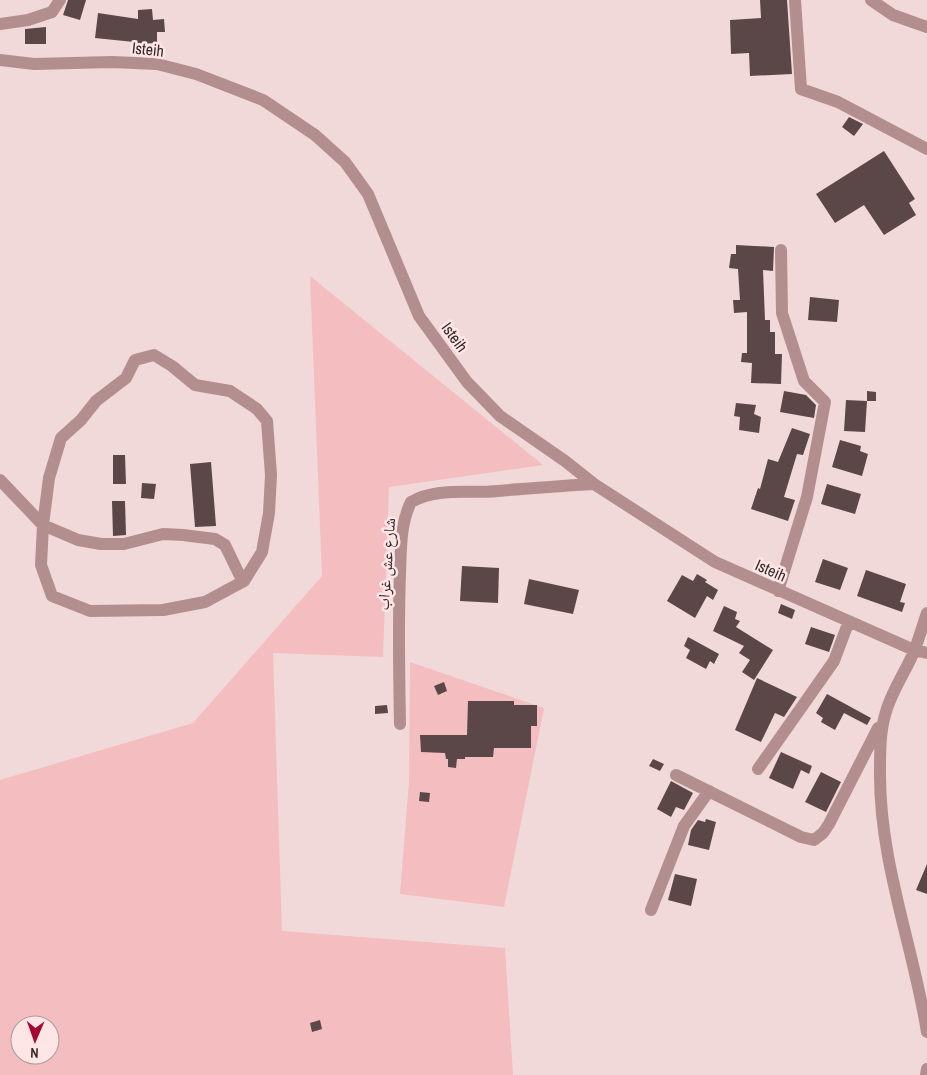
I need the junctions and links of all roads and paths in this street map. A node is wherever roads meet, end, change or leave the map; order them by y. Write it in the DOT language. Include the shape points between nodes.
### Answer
graph roads {
  1 [pos="60,0"];
  2 [pos="795,0"];
  3 [pos="871,0"];
  4 [pos="0,24"];
  5 [pos="927,27"];
  6 [pos="0,60"];
  7 [pos="927,149"];
  8 [pos="781,250"];
  9 [pos="0,480"];
  10 [pos="594,484"];
  11 [pos="42,524"];
  12 [pos="244,581"];
  13 [pos="778,591"];
  14 [pos="927,613"];
  15 [pos="849,621"];
  16 [pos="921,652"];
  17 [pos="885,715"];
  18 [pos="400,724"];
  19 [pos="758,769"];
  20 [pos="676,774"];
  21 [pos="708,791"];
  22 [pos="651,910"];
  23 [pos="927,1032"];
  24 [pos="927,1069"];
  25 [pos="926,1075"];
  1 -- 4 [label="street" via="52,12"];
  2 -- 7 [label="street" via="801,89 838,102"];
  3 -- 5 [label="street" via="893,15"];
  6 -- 10 [label="street, Isteih" via="34,64 112,62 164,66 196,74 263,100 315,135 345,162 368,194 419,316 467,382 500,416"];
  8 -- 13 [label="street" via="782,313 804,381 825,402 807,497"];
  9 -- 11 [label="street"];
  10 -- 13 [label="street, Isteih" via="715,562"];
  10 -- 18 [label="street, شارع عش غراب" via="434,493 411,502 405,514 402,540 398,623"];
  11 -- 12 [label="street" via="78,540 101,544 124,544 162,534 215,539 226,545"];
  11 -- 12 [label="street" via="41,565 52,596 90,611 163,610 205,602"];
  11 -- 12 [label="street" via="48,478 62,438 96,401 126,378 135,360 154,355 196,385 230,391 257,409 267,421 271,474 269,514 262,552"];
  13 -- 15 [label="street, Isteih"];
  14 -- 16 [label="street"];
  15 -- 16 [label="street, Isteih"];
  15 -- 19 [label="street" via="834,661"];
  16 -- 17 [label="street" via="895,687"];
  17 -- 21 [label="street" via="829,824 814,840 801,837"];
  17 -- 23 [label="street" via="880,743 884,834"];
  20 -- 21 [label="street"];
  21 -- 22 [label="street" via="684,826"];
  24 -- 25 [label="street"];
}
